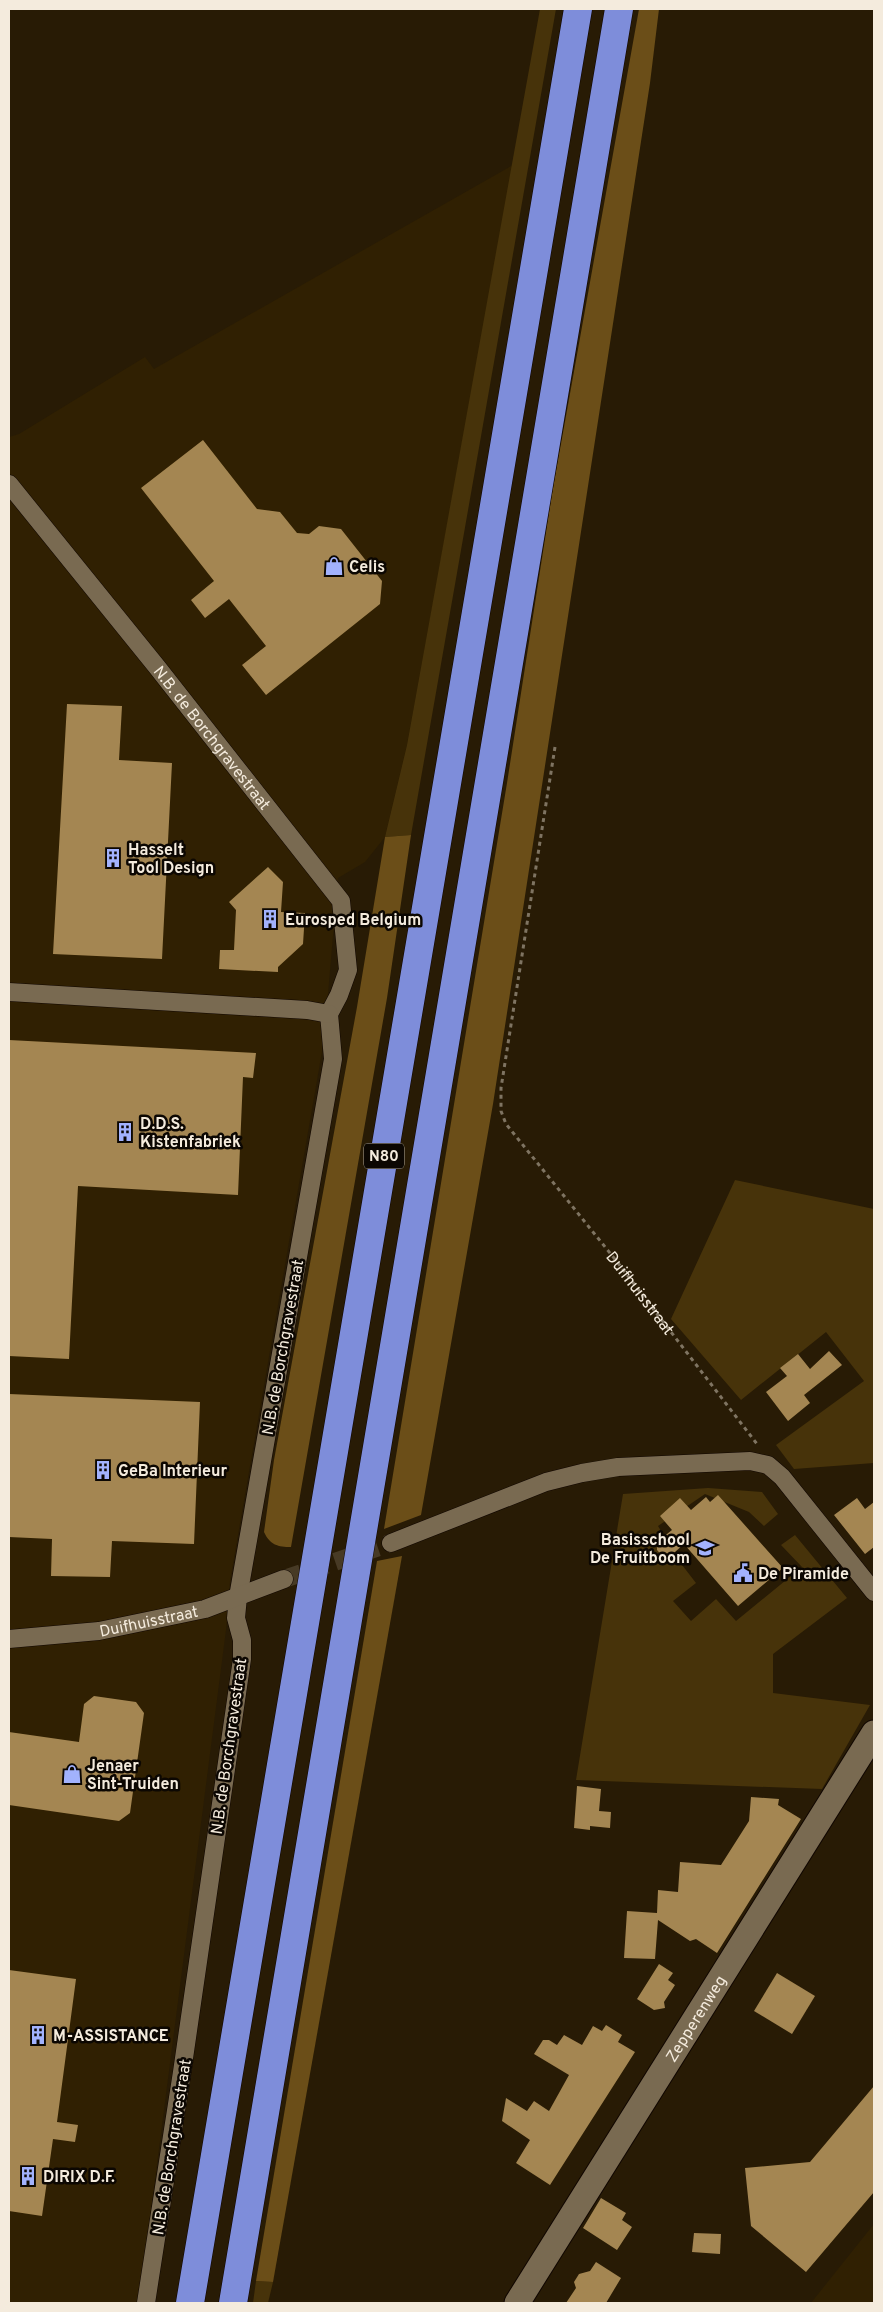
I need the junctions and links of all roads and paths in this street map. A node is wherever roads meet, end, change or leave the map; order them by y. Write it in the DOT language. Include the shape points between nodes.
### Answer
graph roads {
  1 [pos="578,9"];
  2 [pos="619,9"];
  3 [pos="9,484"];
  4 [pos="555,747"];
  5 [pos="9,992"];
  6 [pos="329,1014"];
  7 [pos="768,1465"];
  8 [pos="391,1543"];
  9 [pos="284,1579"];
  10 [pos="874,1592"];
  11 [pos="238,1596"];
  12 [pos="9,1640"];
  13 [pos="874,1734"];
  14 [pos="146,2303"];
  15 [pos="190,2303"];
  16 [pos="233,2303"];
  17 [pos="517,2303"];
  1 -- 15 [label="highway, N80"];
  2 -- 16 [label="highway, N80"];
  3 -- 6 [label="street, N.B. de Borchgravestraat" via="341,902 348,970"];
  4 -- 7 [label="path, Duifhuisstraat" via="501,1088 501,1111 506,1124 761,1449"];
  5 -- 6 [label="street" via="308,1010"];
  6 -- 11 [label="street, N.B. de Borchgravestraat" via="333,1059"];
  7 -- 8 [label="street" via="741,1461 618,1467 582,1472 546,1482"];
  7 -- 10 [label="street" via="782,1477"];
  9 -- 11 [label="street, Duifhuisstraat"];
  11 -- 12 [label="street, Duifhuisstraat" via="205,1609 99,1631"];
  11 -- 14 [label="street, N.B. de Borchgravestraat" via="236,1618 242,1640 242,1659"];
  13 -- 17 [label="street, Zepperenweg"];
}
